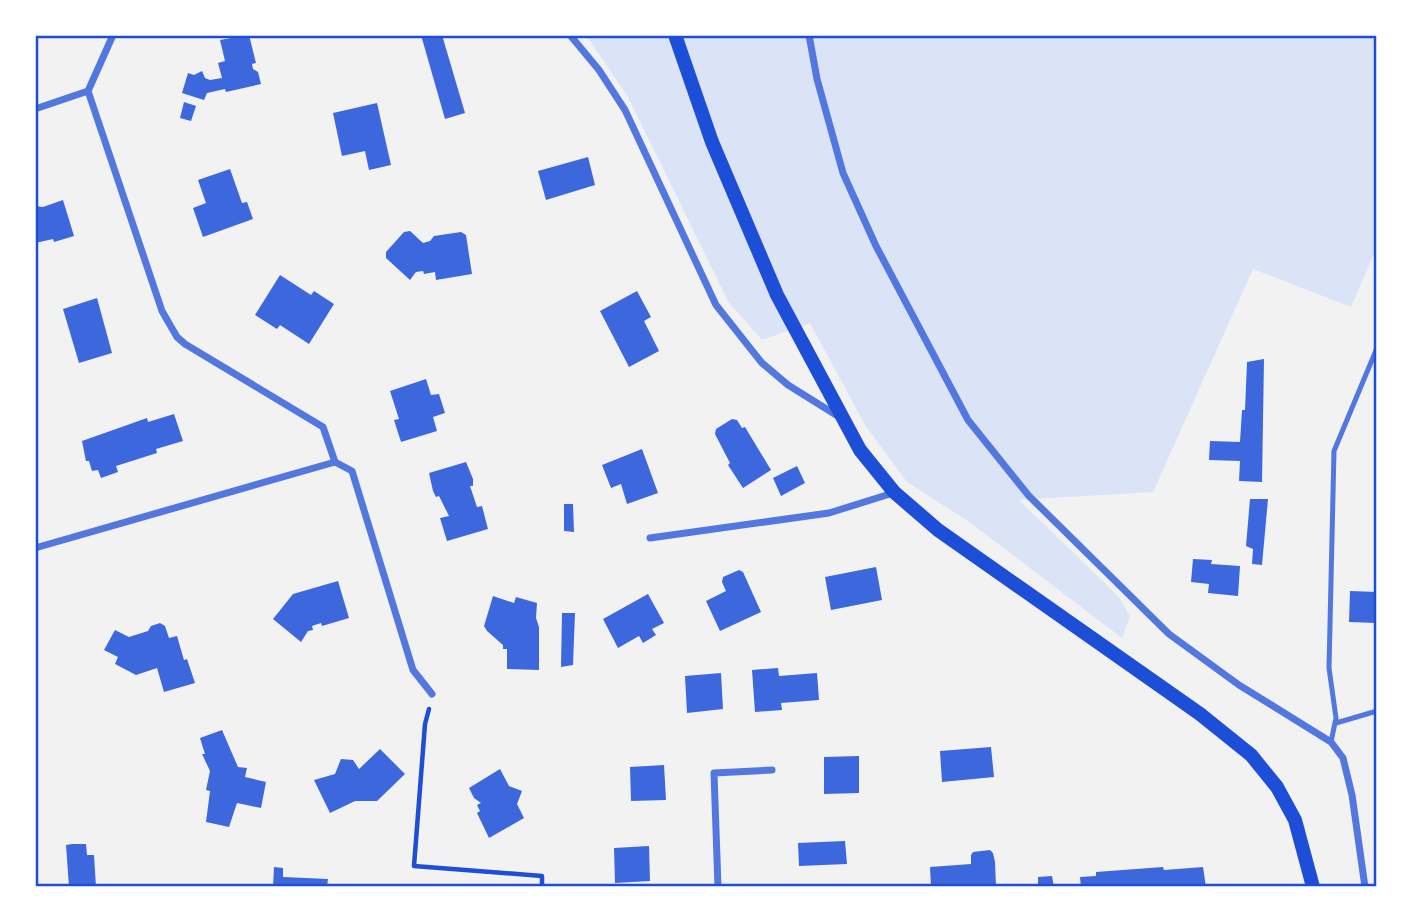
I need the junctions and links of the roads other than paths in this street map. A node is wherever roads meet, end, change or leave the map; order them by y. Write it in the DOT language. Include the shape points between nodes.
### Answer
graph roads {
  1 [pos="113,35"];
  2 [pos="570,35"];
  3 [pos="675,35"];
  4 [pos="809,35"];
  5 [pos="88,91"];
  6 [pos="35,109"];
  7 [pos="1377,348"];
  8 [pos="844,420"];
  9 [pos="335,462"];
  10 [pos="894,492"];
  11 [pos="650,538"];
  12 [pos="35,548"];
  13 [pos="432,694"];
  14 [pos="1377,711"];
  15 [pos="1336,723"];
  16 [pos="1331,742"];
  17 [pos="772,770"];
  18 [pos="718,887"];
  19 [pos="1313,887"];
  20 [pos="1365,887"];
  1 -- 5 [label="street"];
  2 -- 8 [label="street" via="625,110 716,305 762,363"];
  3 -- 8 [label="main road" via="712,142 777,295"];
  4 -- 16 [label="street" via="843,173 876,246 968,420 1029,496 1169,634 1239,685"];
  5 -- 6 [label="street"];
  5 -- 9 [label="street" via="162,311 177,337 323,427"];
  7 -- 15 [label="lane" via="1334,452 1329,668"];
  8 -- 10 [label="main road" via="860,450"];
  9 -- 12 [label="street"];
  9 -- 13 [label="street" via="352,471 413,670"];
  10 -- 11 [label="street" via="829,513"];
  10 -- 19 [label="main road" via="964,550 1200,714 1251,755 1277,787 1295,820"];
  14 -- 15 [label="lane"];
  15 -- 16 [label="lane"];
  16 -- 20 [label="street" via="1343,758 1352,795"];
  17 -- 18 [label="street" via="713,773"];
}
